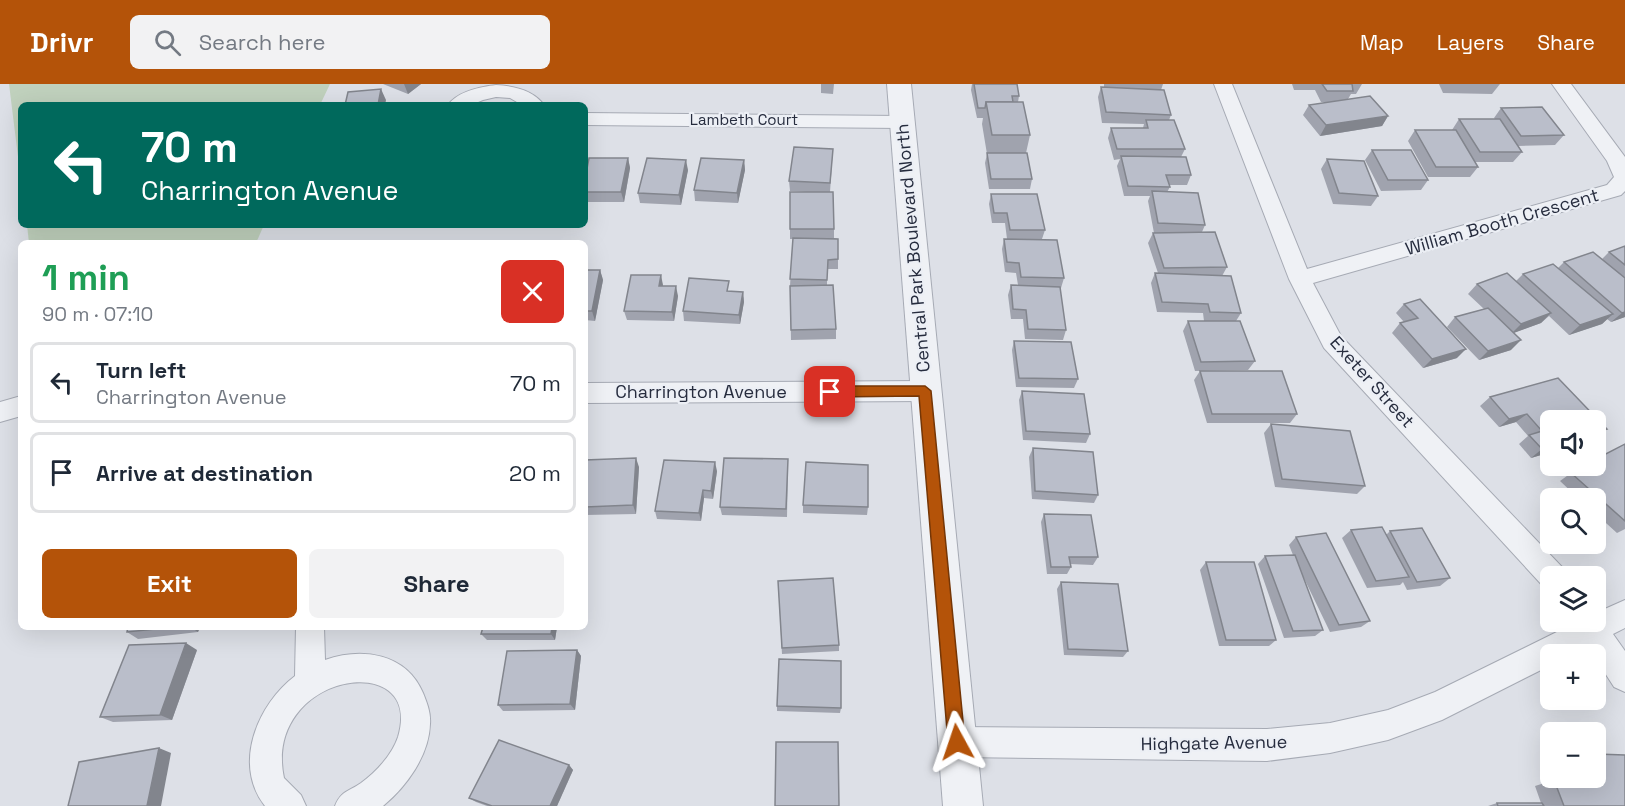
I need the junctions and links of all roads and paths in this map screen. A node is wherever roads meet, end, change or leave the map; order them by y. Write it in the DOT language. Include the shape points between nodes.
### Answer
graph roads {
  1 [pos="899,84"];
  2 [pos="1223,84"];
  3 [pos="1561,84"];
  4 [pos="464,102"];
  5 [pos="530,102"];
  6 [pos="588,119"];
  7 [pos="902,122"];
  8 [pos="1300,279"];
  9 [pos="925,391"];
  10 [pos="588,393"];
  11 [pos="18,407"];
  12 [pos="0,412"];
  13 [pos="1543,566"];
  14 [pos="1625,613"];
  15 [pos="1606,619"];
  16 [pos="310,630"];
  17 [pos="1575,632"];
  18 [pos="1595,632"];
  19 [pos="1625,677"];
  20 [pos="310,682"];
  21 [pos="957,742"];
  22 [pos="290,806"];
  23 [pos="351,806"];
  24 [pos="963,806"];
  1 -- 7 [label="street, Central Park Boulevard North"];
  2 -- 8 [label="street, Exeter Street"];
  3 -- 8 [label="street, William Booth Crescent" via="1616,159 1625,178 1614,190"];
  4 -- 5 [label="street" via="480,94 507,92"];
  6 -- 7 [label="street, Lambeth Court"];
  7 -- 9 [label="street, Central Park Boulevard North"];
  8 -- 13 [label="street, Exeter Street" via="1332,342"];
  9 -- 10 [label="street, Charrington Avenue"];
  9 -- 21 [label="street, Central Park Boulevard North"];
  11 -- 12 [label="street"];
  14 -- 15 [label="street, Highgate Avenue"];
  16 -- 20 [label="street"];
  17 -- 21 [label="street, Highgate Avenue" via="1442,705 1389,725 1330,738 1267,745"];
  18 -- 19 [label="street"];
  20 -- 22 [label="street" via="288,701 265,746 266,779 278,798"];
  20 -- 23 [label="street" via="351,667 375,668 397,678 410,696 413,736 401,765 382,788"];
  21 -- 24 [label="street, Central Park Boulevard North"];
}
